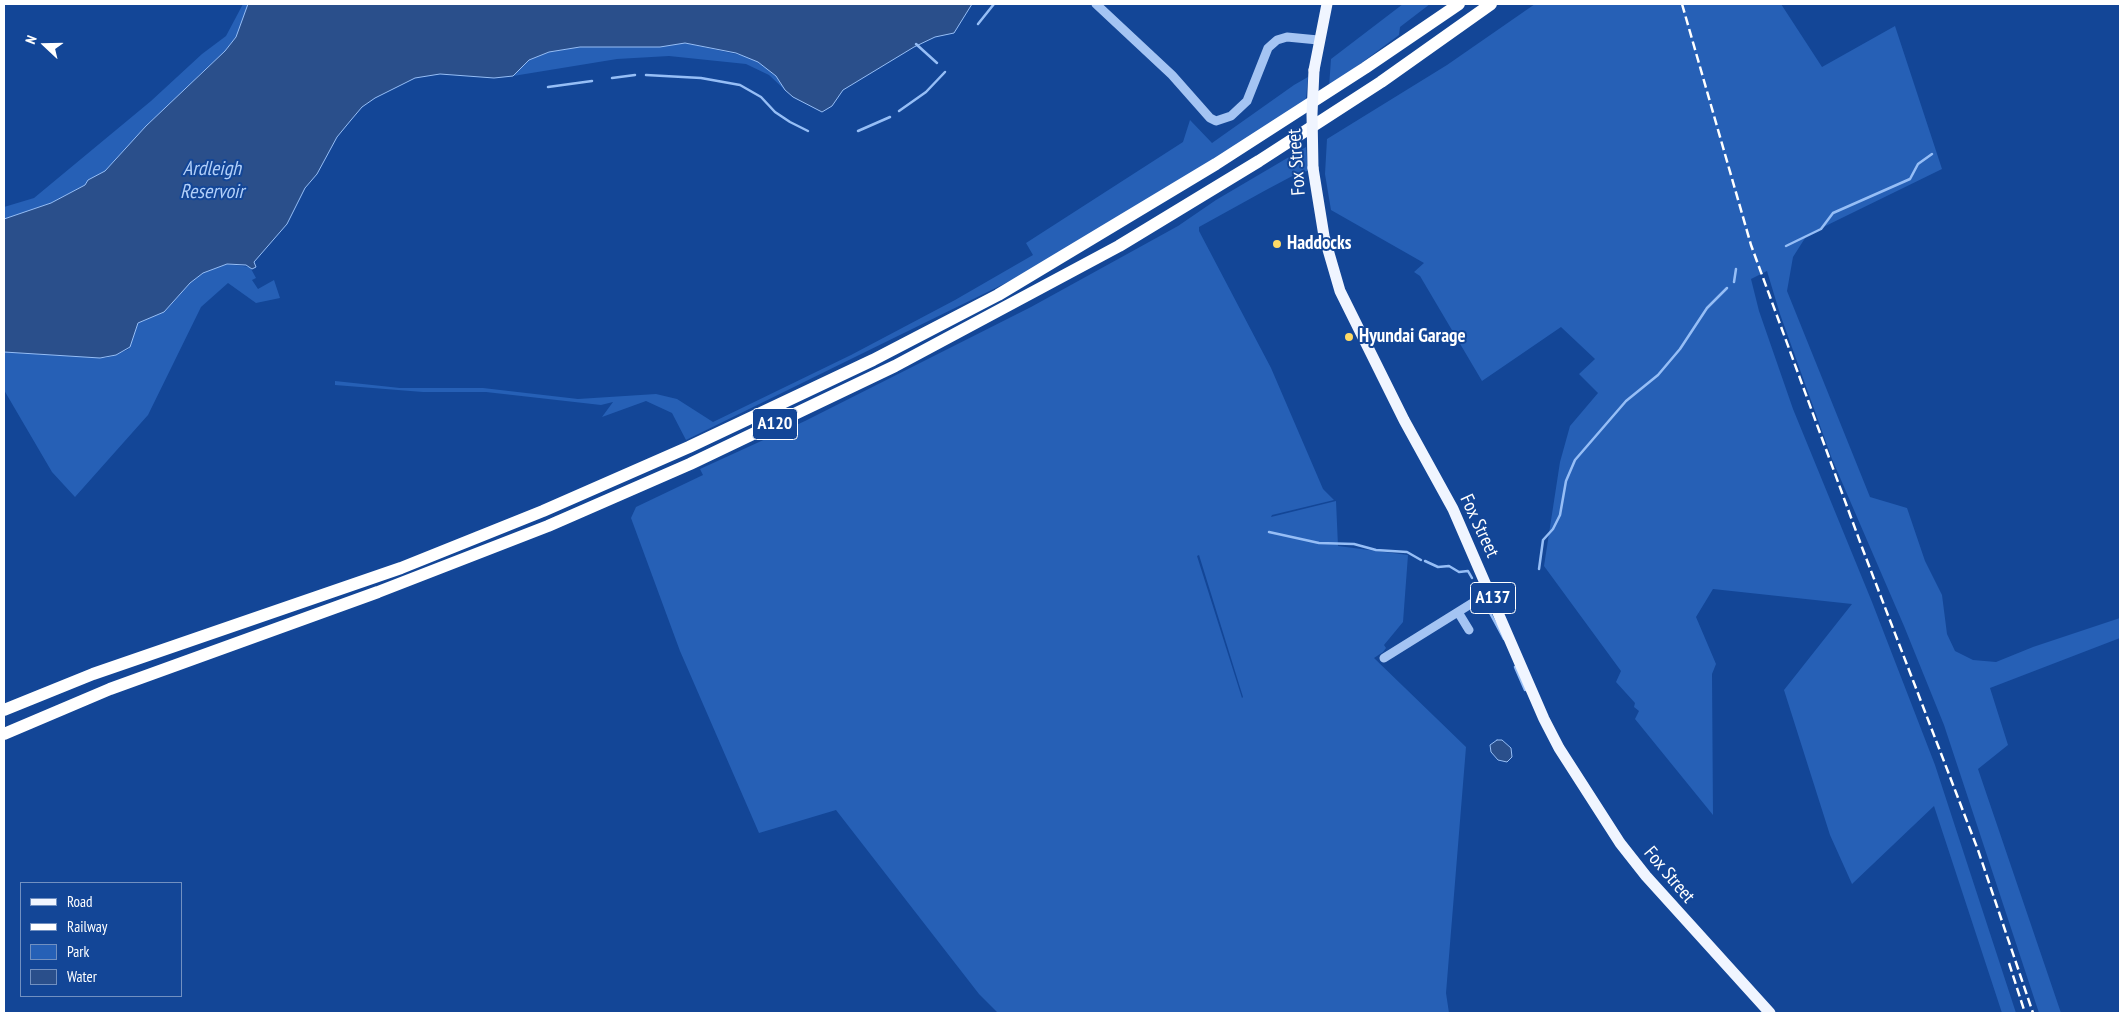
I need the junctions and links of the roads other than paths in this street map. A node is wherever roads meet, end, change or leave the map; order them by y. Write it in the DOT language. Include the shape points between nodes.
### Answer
graph roads {
  1 [pos="1096,4"];
  2 [pos="1327,4"];
  3 [pos="1459,4"];
  4 [pos="1491,4"];
  5 [pos="1318,40"];
  6 [pos="1484,596"];
  7 [pos="1458,612"];
  8 [pos="1469,630"];
  9 [pos="1384,658"];
  10 [pos="4,710"];
  11 [pos="4,734"];
  12 [pos="1770,1013"];
  1 -- 5 [label="street" via="1216,121 1231,116 1247,101 1268,48 1276,40 1287,37"];
  2 -- 5 [label="main road, A137"];
  3 -- 10 [label="highway, A120" via="1216,164 998,295 864,364 689,447 401,568 93,674"];
  4 -- 11 [label="highway, A120" via="1381,82 1119,246 894,366 690,464 548,526 378,592 110,689"];
  5 -- 6 [label="main road, Fox Street / A137, bridge" via="1312,114 1313,168 1324,236 1340,291 1404,420 1453,509"];
  6 -- 7 [label="street"];
  6 -- 12 [label="main road, Fox Street / A137" via="1551,732 1620,843 1650,881"];
  7 -- 8 [label="street"];
  7 -- 9 [label="street"];
}
